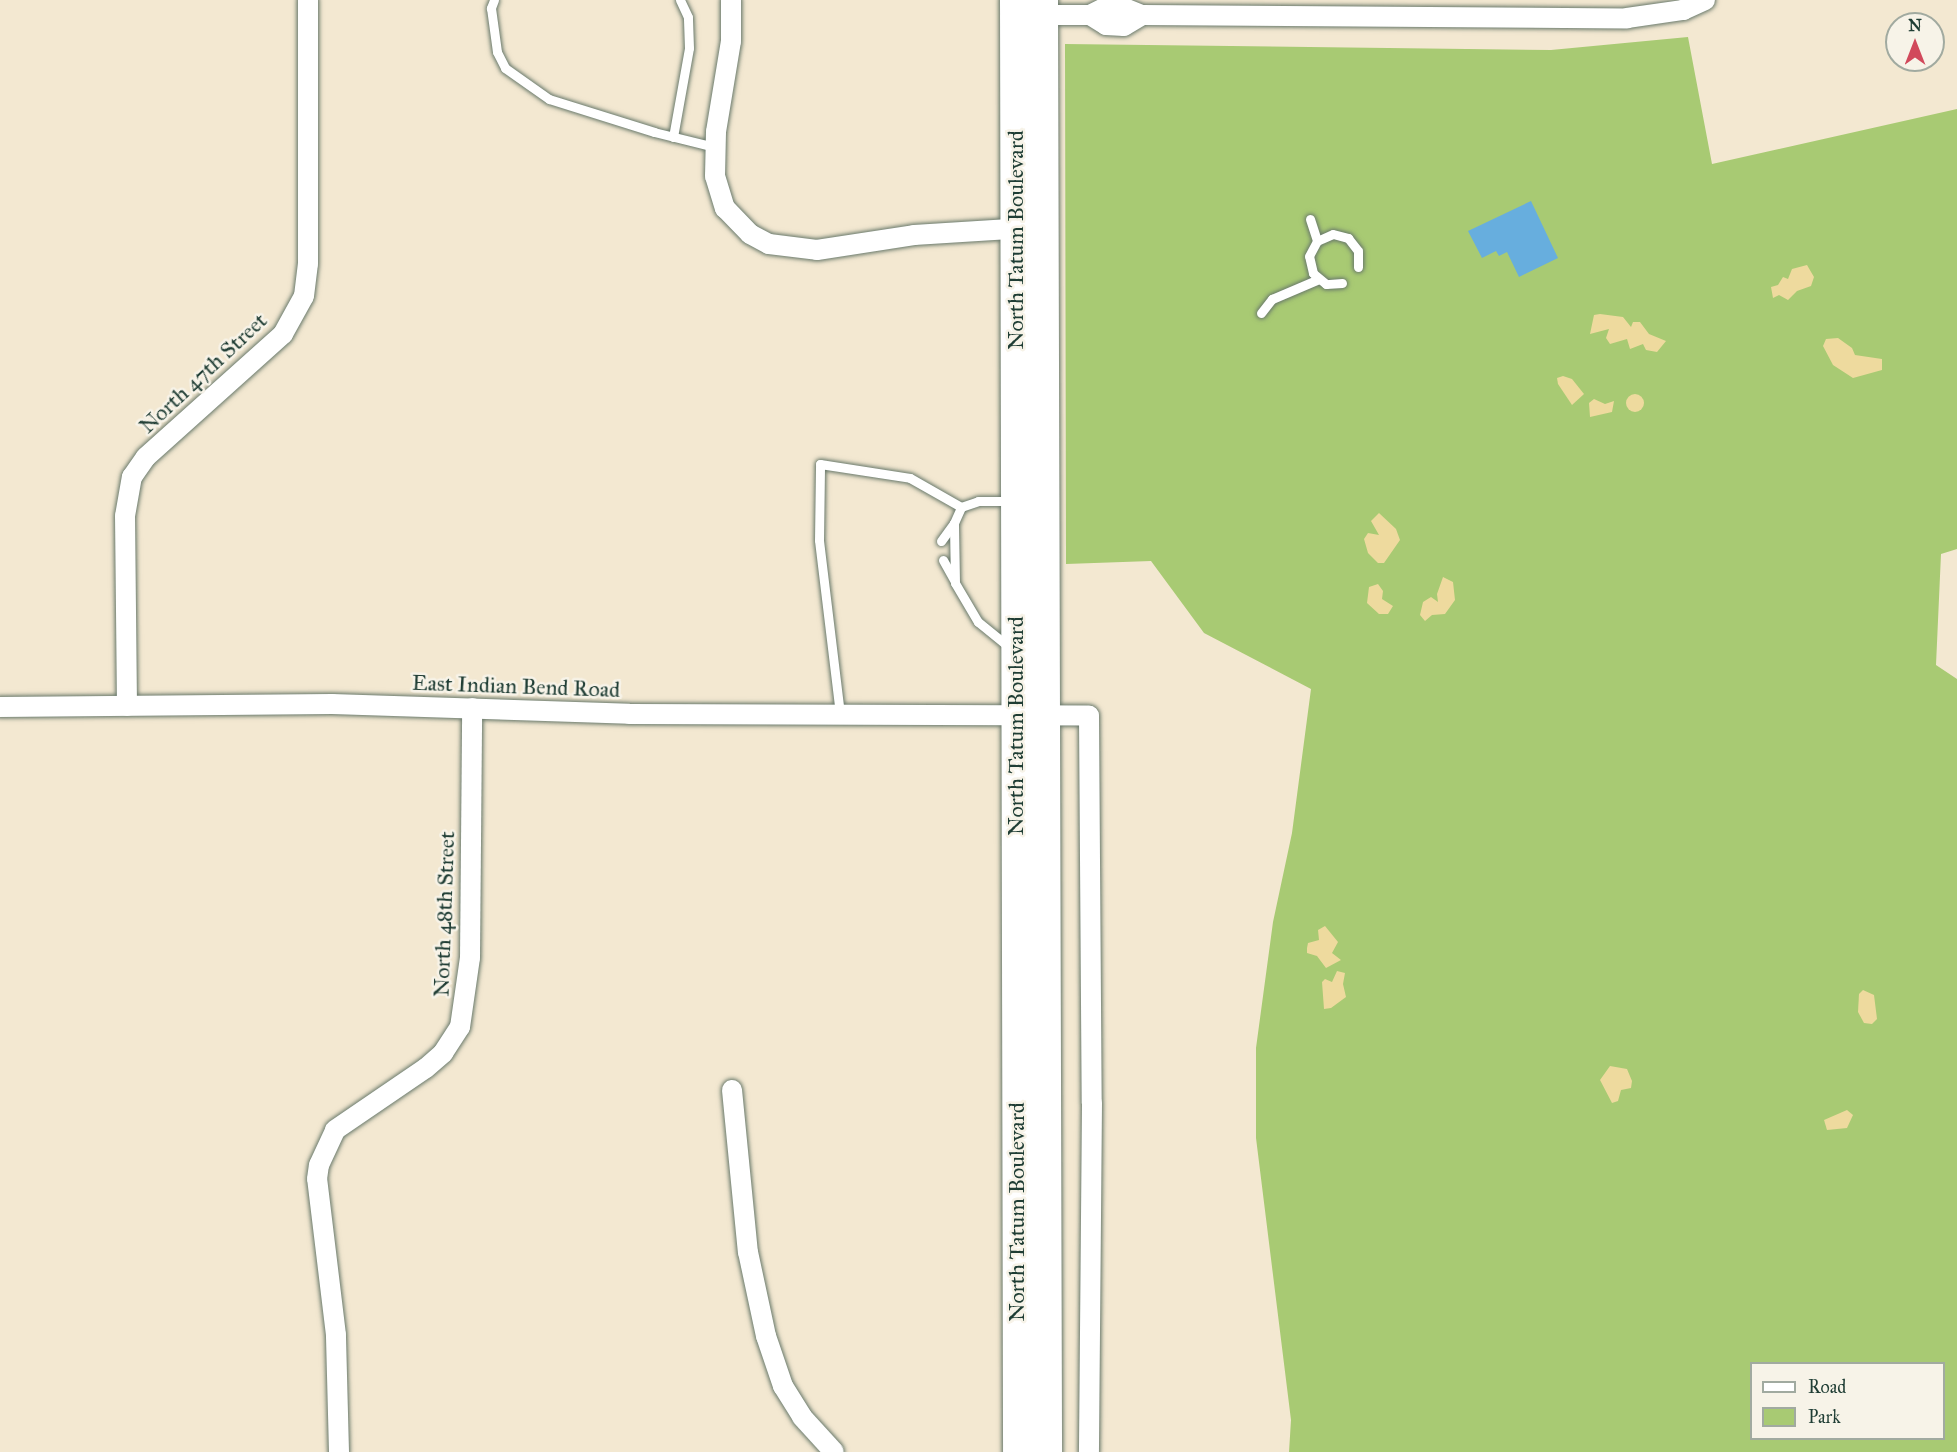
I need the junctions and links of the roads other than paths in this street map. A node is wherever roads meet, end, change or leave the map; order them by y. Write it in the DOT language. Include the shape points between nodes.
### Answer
graph roads {
  1 [pos="308,0"];
  2 [pos="494,0"];
  3 [pos="680,0"];
  4 [pos="731,0"];
  5 [pos="1705,0"];
  6 [pos="1237,7"];
  7 [pos="1029,8"];
  8 [pos="673,137"];
  9 [pos="714,147"];
  10 [pos="1310,219"];
  11 [pos="1030,227"];
  12 [pos="1317,241"];
  13 [pos="1359,267"];
  14 [pos="1319,279"];
  15 [pos="1342,283"];
  16 [pos="1261,313"];
  17 [pos="1016,501"];
  18 [pos="961,507"];
  19 [pos="954,523"];
  20 [pos="941,541"];
  21 [pos="943,560"];
  22 [pos="955,582"];
  23 [pos="1016,652"];
  24 [pos="127,706"];
  25 [pos="0,707"];
  26 [pos="472,708"];
  27 [pos="840,714"];
  28 [pos="1031,714"];
  29 [pos="732,1090"];
  30 [pos="339,1452"];
  31 [pos="834,1452"];
  32 [pos="1018,1452"];
  33 [pos="1047,1452"];
  34 [pos="1089,1452"];
  1 -- 24 [label="street, North 47th Street" via="308,264 304,296 283,334 146,458 132,477 125,516"];
  2 -- 8 [label="lane" via="491,8 497,52 505,68 549,99"];
  3 -- 8 [label="lane" via="688,17 689,48"];
  4 -- 9 [label="street" via="731,41"];
  5 -- 6 [label="street" via="1683,10 1627,18"];
  6 -- 7 [label="street" via="1142,15 1106,6 1090,15"];
  7 -- 11 [label="main road, North Tatum Boulevard"];
  8 -- 9 [label="lane"];
  9 -- 11 [label="street" via="714,176 725,208 750,234 769,244 794,250"];
  10 -- 12 [label="lane"];
  11 -- 17 [label="main road, North Tatum Boulevard"];
  11 -- 28 [label="main road, North Tatum Boulevard"];
  12 -- 13 [label="lane" via="1333,234 1348,238 1358,251"];
  12 -- 14 [label="lane" via="1311,248 1309,265"];
  14 -- 15 [label="lane"];
  14 -- 16 [label="lane" via="1279,295"];
  17 -- 18 [label="lane" via="978,501"];
  17 -- 23 [label="main road, North Tatum Boulevard"];
  18 -- 19 [label="lane"];
  18 -- 27 [label="lane" via="910,478 820,464 819,540"];
  19 -- 20 [label="lane"];
  19 -- 22 [label="lane"];
  21 -- 22 [label="lane"];
  22 -- 23 [label="lane" via="978,622"];
  23 -- 28 [label="main road, North Tatum Boulevard"];
  24 -- 25 [label="street, East Indian Bend Road"];
  24 -- 26 [label="street, East Indian Bend Road"];
  26 -- 27 [label="street, East Indian Bend Road" via="629,714"];
  26 -- 30 [label="street, North 48th Street" via="470,958 460,1027 443,1053 426,1068 335,1130 319,1164 317,1179 336,1335"];
  27 -- 28 [label="street, East Indian Bend Road"];
  28 -- 32 [label="main road, North Tatum Boulevard"];
  28 -- 33 [label="main road, North Tatum Boulevard"];
  28 -- 34 [label="street, North Tatum Boulevard" via="1089,716"];
  29 -- 31 [label="street" via="748,1252 766,1336 783,1386 802,1417"];
}
